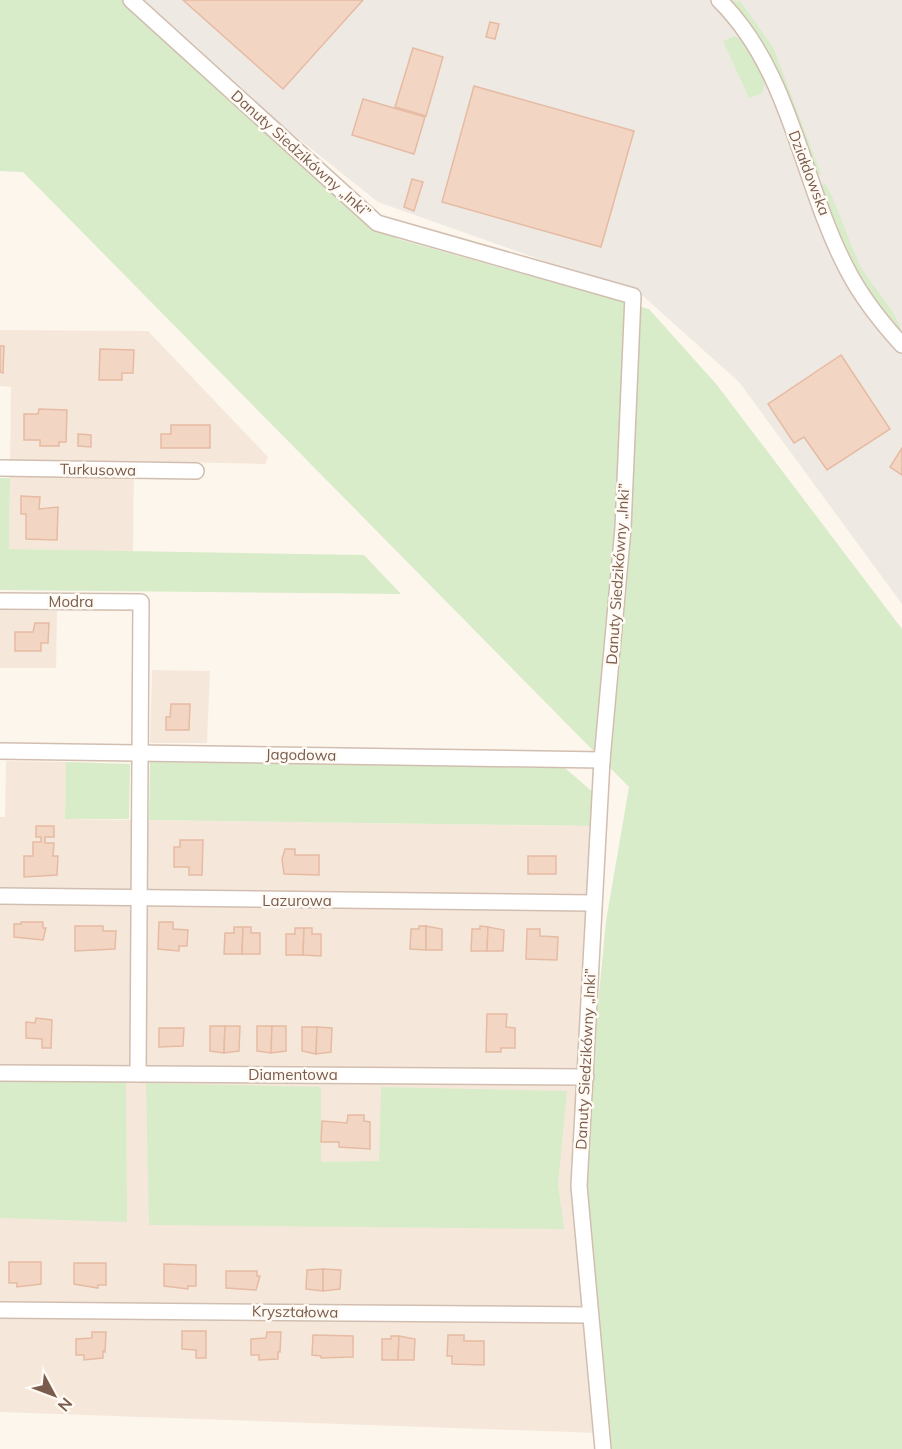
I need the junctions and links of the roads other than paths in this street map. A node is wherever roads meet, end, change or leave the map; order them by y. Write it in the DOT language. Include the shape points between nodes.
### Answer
graph roads {
  1 [pos="131,0"];
  2 [pos="719,0"];
  3 [pos="902,345"];
  4 [pos="0,468"];
  5 [pos="196,471"];
  6 [pos="0,601"];
  7 [pos="0,751"];
  8 [pos="140,753"];
  9 [pos="602,760"];
  10 [pos="0,896"];
  11 [pos="137,900"];
  12 [pos="593,903"];
  13 [pos="0,1072"];
  14 [pos="138,1074"];
  15 [pos="586,1077"];
  16 [pos="0,1310"];
  17 [pos="590,1315"];
  18 [pos="603,1449"];
  1 -- 9 [label="street, Danuty Siedzikówny „Inki”" via="376,223 633,296 623,528"];
  2 -- 3 [label="street, Działdowska" via="751,37 768,70 848,271 879,320"];
  4 -- 5 [label="street, Turkusowa"];
  6 -- 8 [label="street, Modra" via="141,602"];
  7 -- 8 [label="street, Jagodowa"];
  8 -- 9 [label="street, Jagodowa"];
  8 -- 11 [label="street"];
  9 -- 12 [label="street, Danuty Siedzikówny „Inki”"];
  10 -- 11 [label="street, Lazurowa"];
  11 -- 12 [label="street, Lazurowa"];
  11 -- 14 [label="street"];
  12 -- 15 [label="street, Danuty Siedzikówny „Inki”"];
  13 -- 14 [label="street, Diamentowa"];
  14 -- 15 [label="street, Diamentowa"];
  15 -- 17 [label="street, Danuty Siedzikówny „Inki”" via="579,1186"];
  16 -- 17 [label="street, Kryształowa"];
  17 -- 18 [label="street, Danuty Siedzikówny „Inki”"];
}
